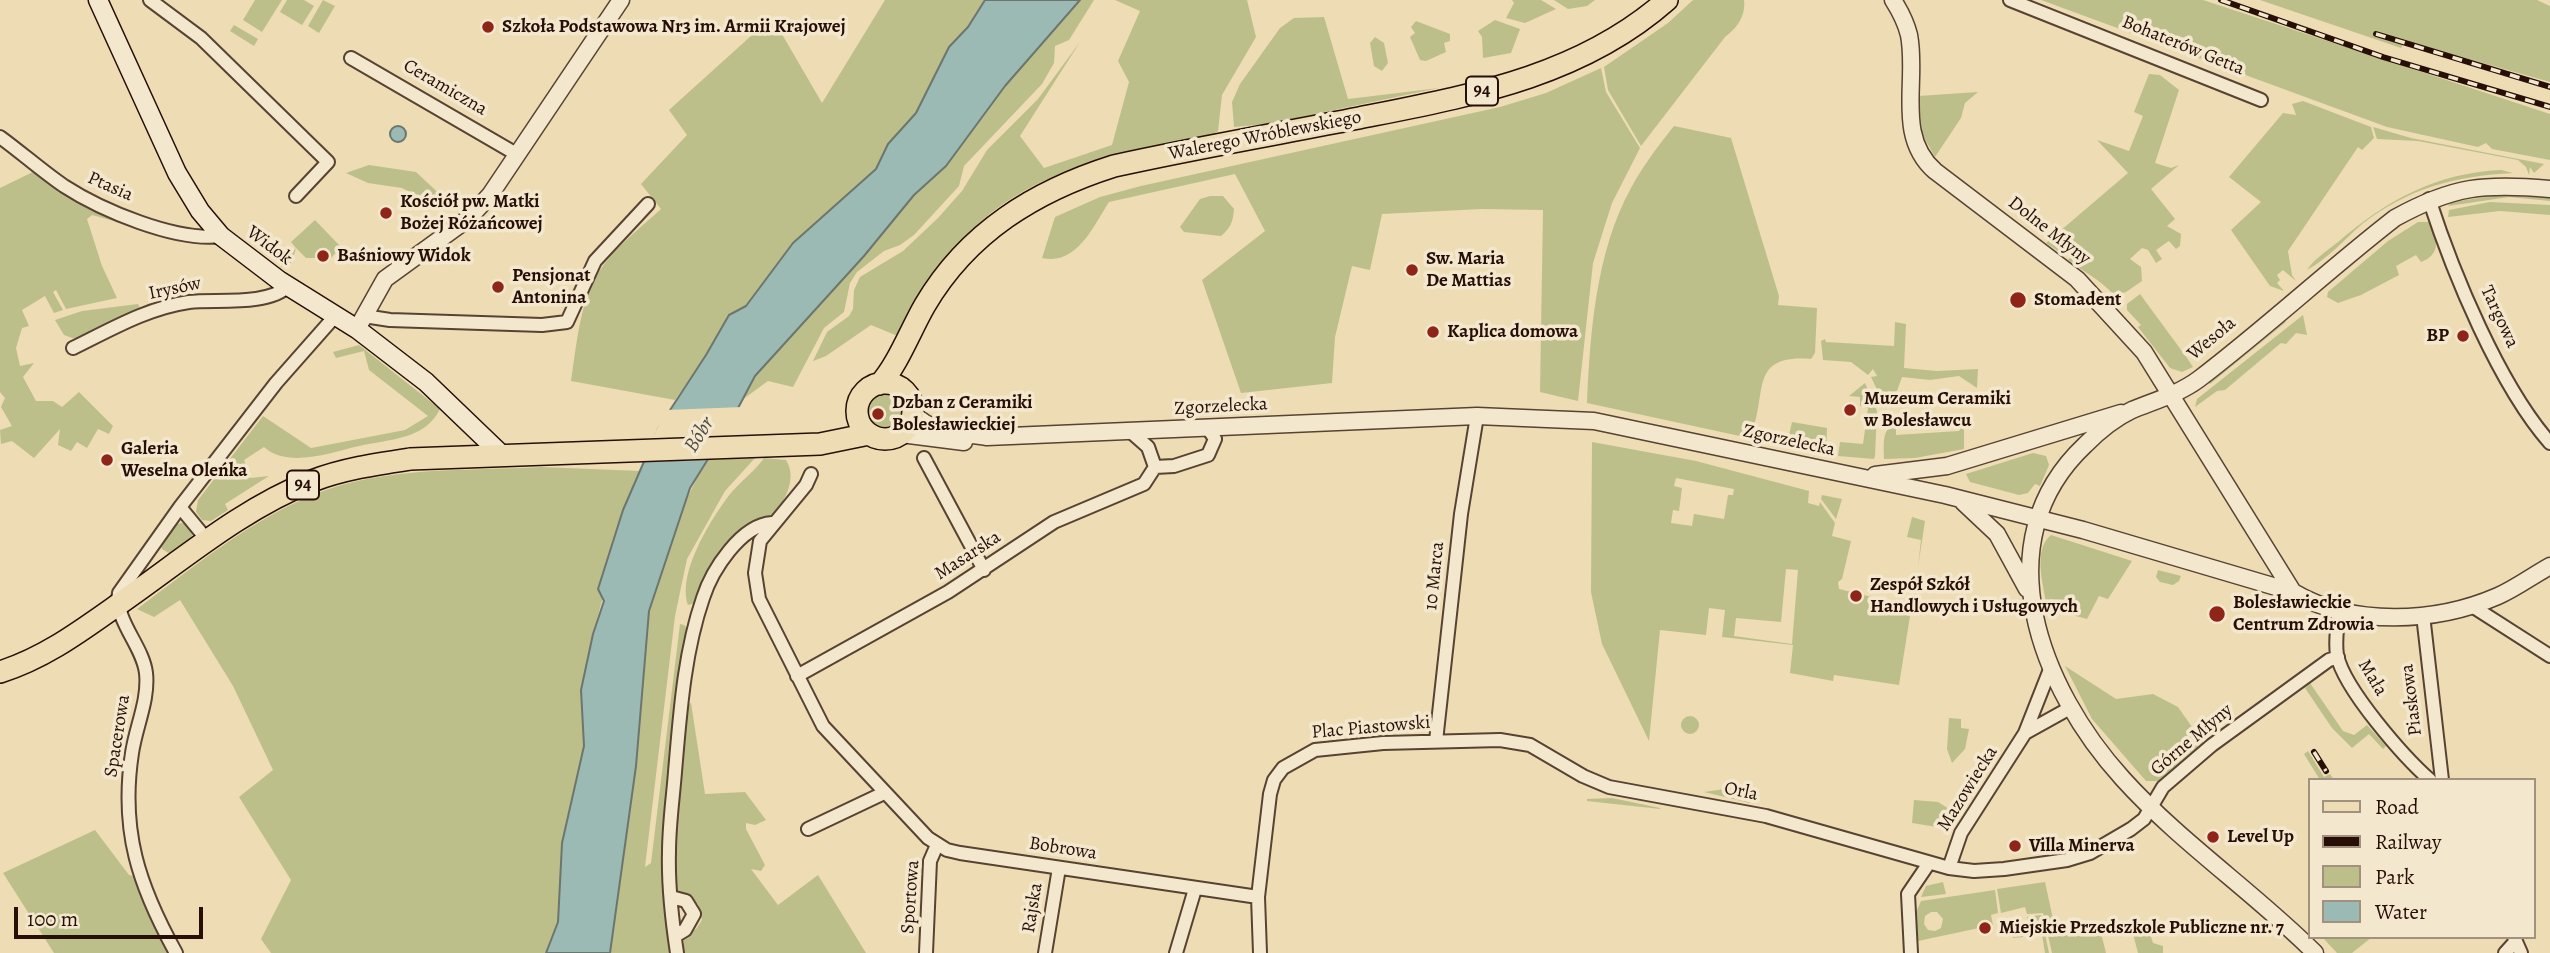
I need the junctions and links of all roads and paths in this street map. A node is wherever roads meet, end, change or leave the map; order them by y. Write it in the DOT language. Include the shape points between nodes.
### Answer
graph roads {
  1 [pos="98,0"];
  2 [pos="150,0"];
  3 [pos="621,0"];
  4 [pos="1667,0"];
  5 [pos="1894,0"];
  6 [pos="2010,0"];
  7 [pos="351,58"];
  8 [pos="2261,100"];
  9 [pos="0,137"];
  10 [pos="517,155"];
  11 [pos="2550,189"];
  12 [pos="296,196"];
  13 [pos="2429,199"];
  14 [pos="648,205"];
  15 [pos="220,236"];
  16 [pos="288,286"];
  17 [pos="336,315"];
  18 [pos="361,322"];
  19 [pos="909,337"];
  20 [pos="73,348"];
  21 [pos="880,384"];
  22 [pos="905,391"];
  23 [pos="2170,395"];
  24 [pos="2130,411"];
  25 [pos="858,413"];
  26 [pos="913,413"];
  27 [pos="1477,416"];
  28 [pos="1209,429"];
  29 [pos="1131,432"];
  30 [pos="869,434"];
  31 [pos="901,434"];
  32 [pos="987,437"];
  33 [pos="807,442"];
  34 [pos="2550,443"];
  35 [pos="501,454"];
  36 [pos="924,458"];
  37 [pos="1155,467"];
  38 [pos="811,474"];
  39 [pos="1863,477"];
  40 [pos="1958,498"];
  41 [pos="180,507"];
  42 [pos="2037,519"];
  43 [pos="772,523"];
  44 [pos="208,541"];
  45 [pos="2550,566"];
  46 [pos="984,570"];
  47 [pos="2293,592"];
  48 [pos="2033,602"];
  49 [pos="117,605"];
  50 [pos="2472,606"];
  51 [pos="2339,612"];
  52 [pos="2423,615"];
  53 [pos="2550,656"];
  54 [pos="2338,657"];
  55 [pos="2051,667"];
  56 [pos="0,671"];
  57 [pos="797,676"];
  58 [pos="2070,708"];
  59 [pos="2025,733"];
  60 [pos="1436,741"];
  61 [pos="1530,745"];
  62 [pos="2428,778"];
  63 [pos="2442,778"];
  64 [pos="884,793"];
  65 [pos="2152,807"];
  66 [pos="808,829"];
  67 [pos="937,845"];
  68 [pos="1930,863"];
  69 [pos="1949,867"];
  70 [pos="1059,868"];
  71 [pos="1195,889"];
  72 [pos="671,897"];
  73 [pos="1258,897"];
  74 [pos="674,936"];
  75 [pos="2517,944"];
  76 [pos="176,953"];
  77 [pos="677,953"];
  78 [pos="926,953"];
  79 [pos="1045,953"];
  80 [pos="1176,953"];
  81 [pos="1260,953"];
  82 [pos="1912,953"];
  83 [pos="2315,953"];
  84 [pos="2505,953"];
  1 -- 15 [label="main road, Widok" via="177,173"];
  2 -- 12 [label="street" via="201,38 328,162"];
  3 -- 10 [label="street"];
  4 -- 19 [label="main road, Walerego Wróblewskiego / 94" via="1588,54 1545,74 1082,176 1032,199 977,239 934,290"];
  5 -- 23 [label="street, Dolne Młyny" via="1909,36 1910,114 1918,151 1935,171 2095,296 2144,352"];
  6 -- 8 [label="street, Bohaterów Getta"];
  7 -- 10 [label="street, Ceramiczna"];
  9 -- 15 [label="street, Ptasia" via="61,183 98,204 167,229"];
  10 -- 18 [label="street" via="469,218 385,279"];
  11 -- 13 [label="street" via="2480,186"];
  13 -- 23 [label="street, Wesoła" via="2395,218 2198,379"];
  13 -- 34 [label="street, Targowa" via="2446,250 2516,398"];
  14 -- 18 [label="street, Widok" via="595,261 567,322"];
  15 -- 16 [label="main road, Widok"];
  16 -- 17 [label="main road, Widok"];
  16 -- 20 [label="street, Irysów" via="273,296 165,307"];
  17 -- 18 [label="main road, Widok"];
  17 -- 41 [label="street" via="276,383"];
  18 -- 35 [label="main road, Widok"];
  19 -- 21 [label="main road, Walerego Wróblewskiego / 94"];
  19 -- 22 [label="main road, Walerego Wróblewskiego / 94"];
  21 -- 22 [label="main road"];
  21 -- 25 [label="main road, 94" via="867,391"];
  22 -- 26 [label="main road, 94"];
  23 -- 24 [label="street, Wesoła"];
  23 -- 47 [label="street, Dolne Młyny"];
  24 -- 39 [label="street" via="1958,463"];
  24 -- 42 [label="street, Wesoła" via="2065,466"];
  25 -- 30 [label="main road"];
  25 -- 33 [label="main road, 94" via="840,428"];
  26 -- 31 [label="main road"];
  26 -- 32 [label="street, Zgorzelecka" via="930,426"];
  27 -- 28 [label="street, Zgorzelecka"];
  27 -- 39 [label="street, Zgorzelecka" via="1594,421"];
  27 -- 60 [label="street, 10 Marca" via="1461,514"];
  28 -- 29 [label="street, Zgorzelecka"];
  28 -- 37 [label="street" via="1215,439 1208,455"];
  29 -- 32 [label="street, Zgorzelecka"];
  29 -- 37 [label="street" via="1148,447"];
  30 -- 31 [label="main road, 94" via="883,439"];
  30 -- 33 [label="main road, 94" via="834,443"];
  31 -- 32 [label="street, Zgorzelecka" via="952,442"];
  33 -- 35 [label="main road, 94"];
  35 -- 44 [label="main road, 94" via="410,459 335,474 281,495"];
  36 -- 46 [label="street"];
  37 -- 46 [label="street, Masarska" via="1144,484 1054,522"];
  38 -- 43 [label="street, Bobrowa" via="792,504"];
  39 -- 40 [label="street, Zgorzelecka"];
  40 -- 42 [label="street, Zgorzelecka"];
  40 -- 48 [label="street" via="1997,534"];
  41 -- 44 [label="street"];
  41 -- 49 [label="street" via="131,573"];
  42 -- 47 [label="street, Zgorzelecka"];
  42 -- 48 [label="street, Wesoła" via="2029,555"];
  43 -- 57 [label="street, Bobrowa" via="756,557 756,587"];
  43 -- 72 [label="street" via="760,524 741,538 704,595 692,640 679,730 668,851"];
  44 -- 49 [label="main road, 94"];
  45 -- 50 [label="street, Zgorzelecka" via="2500,596"];
  46 -- 57 [label="street, Masarska"];
  47 -- 51 [label="street, Zgorzelecka"];
  48 -- 55 [label="street"];
  49 -- 56 [label="main road, 94" via="49,651"];
  49 -- 76 [label="street, Spacerowa" via="146,674 129,778 134,850 147,898"];
  50 -- 52 [label="street, Zgorzelecka"];
  50 -- 53 [label="street"];
  51 -- 52 [label="street, Zgorzelecka"];
  51 -- 54 [label="street"];
  52 -- 63 [label="street, Piaskowa"];
  54 -- 62 [label="street, Mała" via="2373,718"];
  54 -- 65 [label="street, Górne Młyny" via="2213,745 2163,787"];
  55 -- 58 [label="street"];
  55 -- 59 [label="street, Mazowiecka"];
  57 -- 64 [label="street, Bobrowa" via="823,726"];
  58 -- 59 [label="street, Mazowiecka"];
  58 -- 65 [label="street" via="2106,759"];
  59 -- 69 [label="street, Mazowiecka" via="1961,833"];
  60 -- 61 [label="street, Plac Piastowski" via="1500,740"];
  60 -- 73 [label="street, Plac Piastowski" via="1328,747 1303,754 1283,768 1270,794"];
  61 -- 68 [label="street, Orla" via="1594,782 1766,816"];
  64 -- 66 [label="street"];
  64 -- 67 [label="street, Bobrowa"];
  65 -- 69 [label="street, Górne Młyny" via="2144,819 2107,845 2067,860 1989,871"];
  65 -- 83 [label="street"];
  67 -- 70 [label="street, Bobrowa" via="960,853"];
  67 -- 78 [label="street, Sportowa" via="930,861"];
  68 -- 69 [label="street, Orla"];
  68 -- 82 [label="street" via="1908,894"];
  70 -- 71 [label="street, Bobrowa"];
  70 -- 79 [label="street, Rajska"];
  71 -- 73 [label="street, Bobrowa"];
  71 -- 80 [label="street"];
  72 -- 74 [label="street"];
  72 -- 74 [label="street" via="686,901 694,914 685,930"];
  73 -- 81 [label="street, Plac Piastowski"];
  74 -- 77 [label="street"];
  75 -- 84 [label="street"];
}
